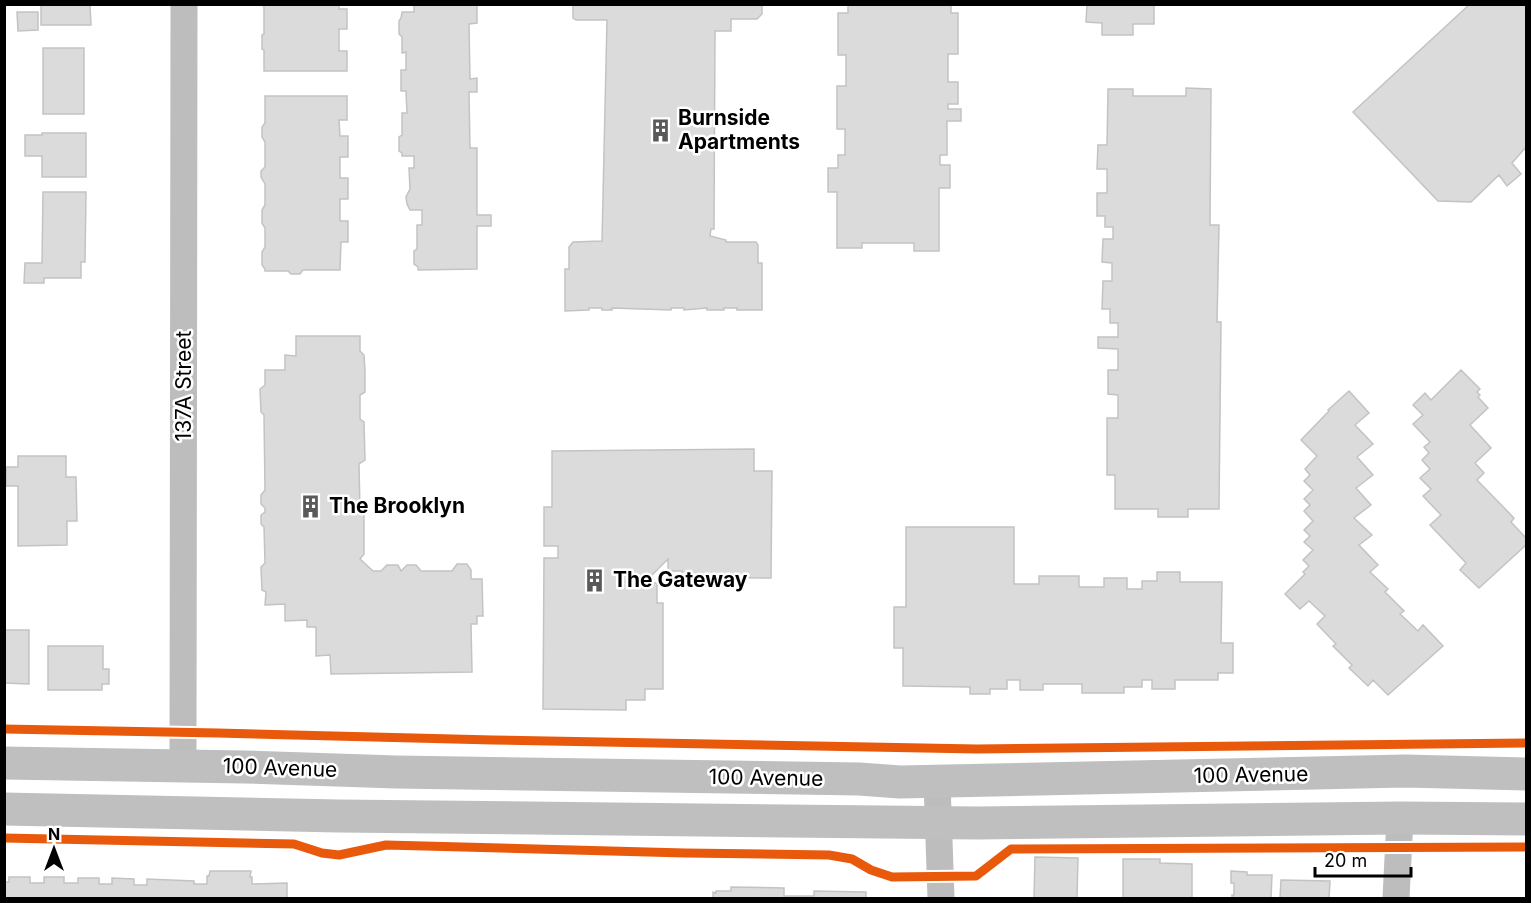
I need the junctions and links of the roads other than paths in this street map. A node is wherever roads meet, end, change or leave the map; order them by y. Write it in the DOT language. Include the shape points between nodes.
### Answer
graph roads {
  1 [pos="184,4"];
  2 [pos="4,763"];
  3 [pos="183,767"];
  4 [pos="1527,774"];
  5 [pos="937,782"];
  6 [pos="4,809"];
  7 [pos="1400,818"];
  8 [pos="1527,819"];
  9 [pos="939,823"];
  10 [pos="941,898"];
  11 [pos="1396,898"];
  1 -- 3 [label="street, 137A Street"];
  2 -- 3 [label="main road, 100 Avenue"];
  3 -- 5 [label="main road, 100 Avenue"];
  4 -- 5 [label="main road, 100 Avenue" via="1405,771"];
  5 -- 9 [label="street"];
  6 -- 9 [label="main road, 100 Avenue"];
  7 -- 8 [label="main road, 100 Avenue"];
  7 -- 9 [label="main road, 100 Avenue"];
  7 -- 11 [label="street"];
  9 -- 10 [label="street"];
}
